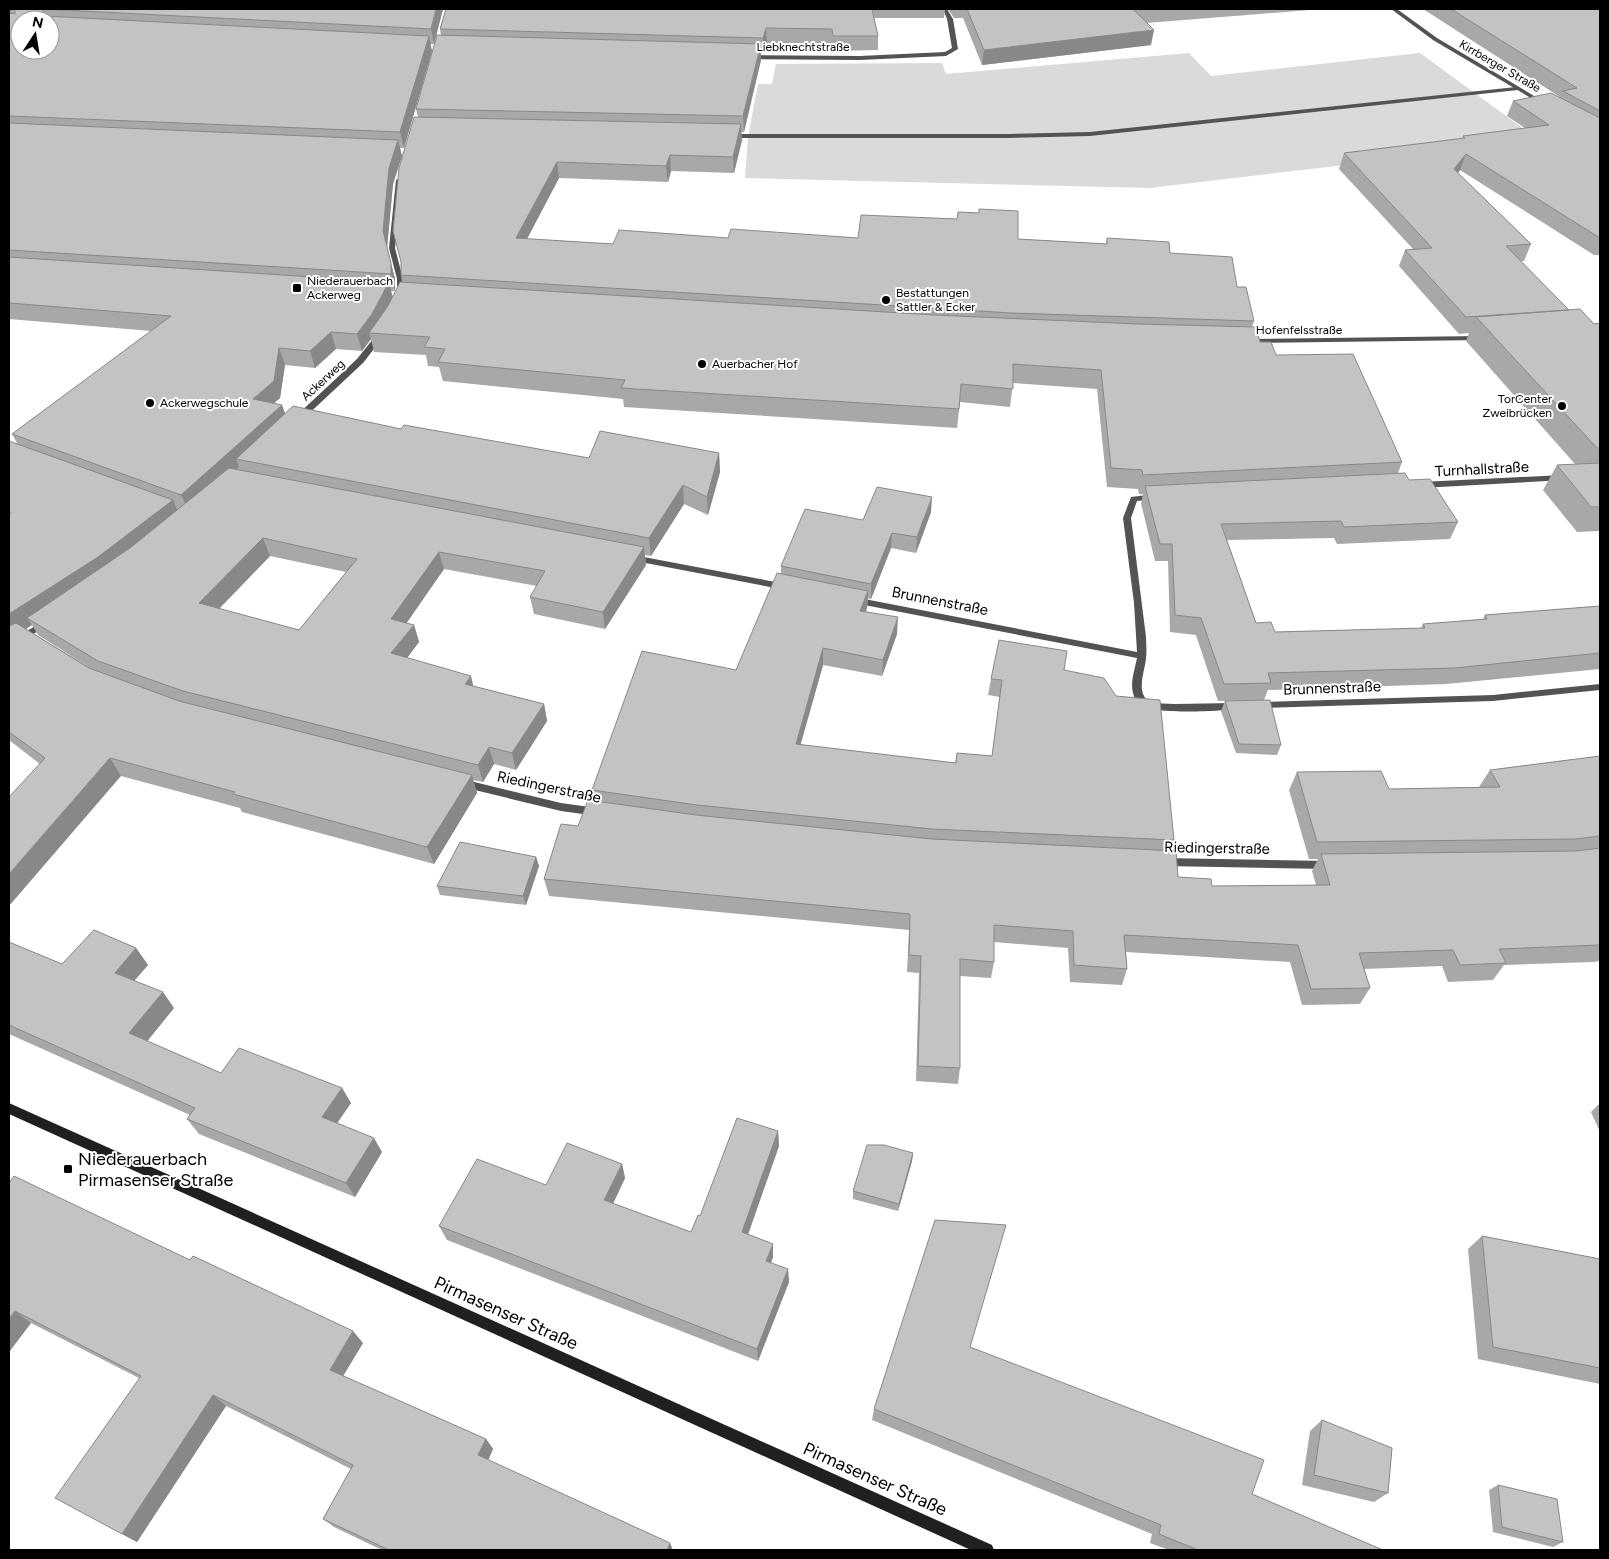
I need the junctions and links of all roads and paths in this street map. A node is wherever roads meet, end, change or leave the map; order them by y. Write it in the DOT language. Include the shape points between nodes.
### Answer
graph roads {
  1 [pos="946,9"];
  2 [pos="1394,9"];
  3 [pos="742,57"];
  4 [pos="1516,89"];
  5 [pos="1550,107"];
  6 [pos="726,136"];
  7 [pos="400,176"];
  8 [pos="391,295"];
  9 [pos="400,296"];
  10 [pos="410,297"];
  11 [pos="397,305"];
  12 [pos="385,328"];
  13 [pos="1491,338"];
  14 [pos="1238,341"];
  15 [pos="289,427"];
  16 [pos="1570,478"];
  17 [pos="1411,486"];
  18 [pos="1163,497"];
  19 [pos="623,556"];
  20 [pos="800,590"];
  21 [pos="848,599"];
  22 [pos="51,619"];
  23 [pos="9,646"];
  24 [pos="1142,656"];
  25 [pos="1600,687"];
  26 [pos="448,780"];
  27 [pos="610,814"];
  28 [pos="1149,862"];
  29 [pos="1339,866"];
  30 [pos="9,1108"];
  31 [pos="987,1550"];
  1 -- 3 [label="street, Liebknechtstraße" via="955,48 946,54"];
  2 -- 4 [label="street, Kirrberger Straße" via="1435,39"];
  4 -- 5 [label="street, Kirrberger Straße"];
  4 -- 6 [label="street" via="1090,134"];
  7 -- 9 [label="street" via="392,224 392,248 400,278"];
  8 -- 9 [label="street"];
  9 -- 10 [label="street"];
  9 -- 11 [label="street"];
  12 -- 15 [label="street, Ackerweg" via="360,361"];
  13 -- 14 [label="street, Hofenfelsstraße"];
  16 -- 17 [label="street, Turnhallstraße"];
  18 -- 24 [label="street" via="1134,499 1127,512"];
  19 -- 20 [label="street"];
  21 -- 24 [label="street, Brunnenstraße"];
  22 -- 23 [label="street" via="30,637"];
  24 -- 25 [label="street, Brunnenstraße" via="1136,683 1138,697 1146,705 1161,707 1493,698"];
  26 -- 27 [label="street, Riedingerstraße" via="562,807"];
  28 -- 29 [label="street, Riedingerstraße"];
  30 -- 31 [label="main road, Pirmasenser Straße"];
}
